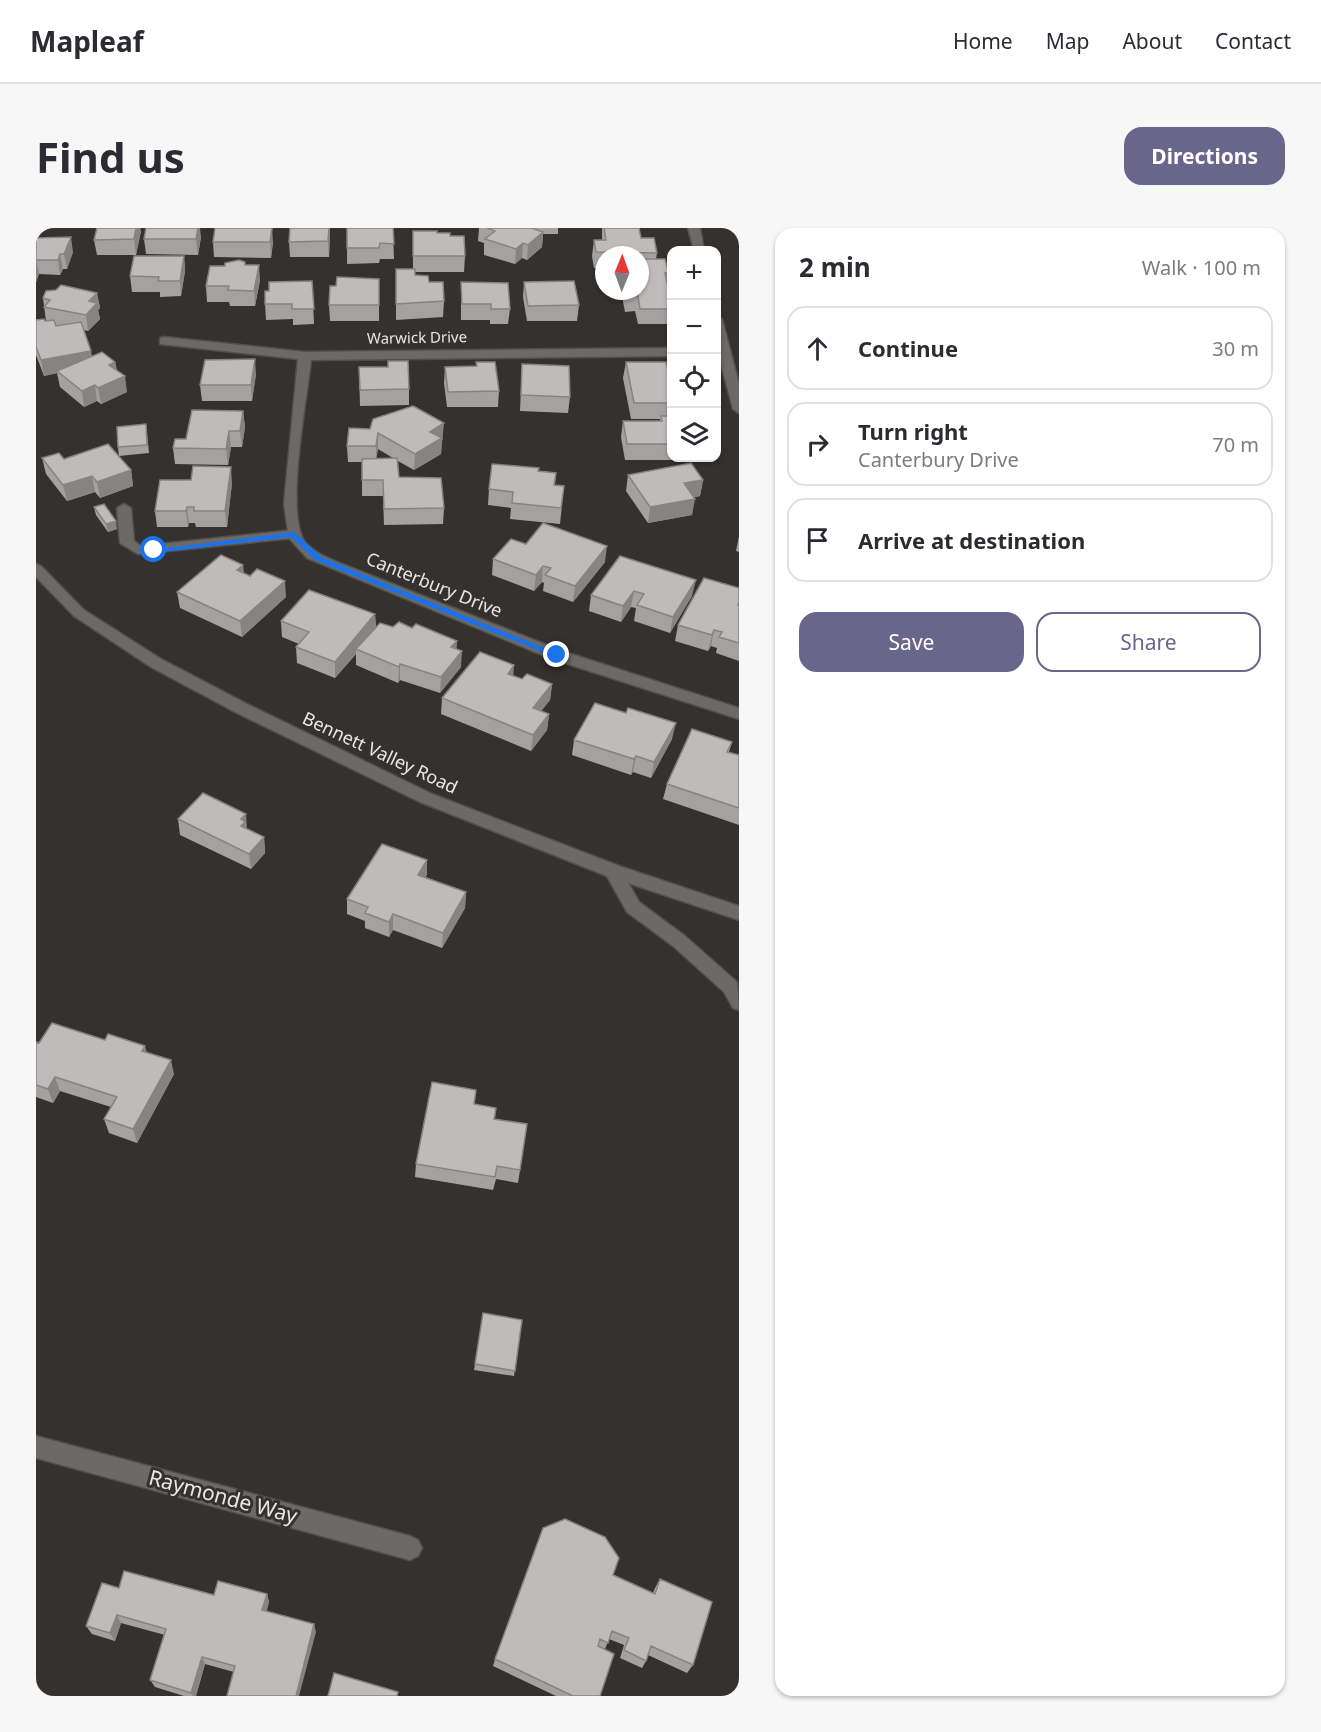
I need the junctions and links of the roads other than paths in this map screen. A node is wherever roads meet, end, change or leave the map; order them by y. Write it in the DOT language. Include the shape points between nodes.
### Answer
graph roads {
  1 [pos="694,228"];
  2 [pos="698,246"];
  3 [pos="164,341"];
  4 [pos="667,352"];
  5 [pos="721,352"];
  6 [pos="739,352"];
  7 [pos="305,356"];
  8 [pos="739,409"];
  9 [pos="124,508"];
  10 [pos="294,534"];
  11 [pos="36,569"];
  12 [pos="739,714"];
  13 [pos="613,871"];
  14 [pos="739,913"];
  15 [pos="739,1003"];
  16 [pos="36,1447"];
  17 [pos="410,1548"];
  1 -- 2 [label="street"];
  3 -- 7 [label="street, Warwick Drive"];
  4 -- 7 [label="street, Warwick Drive"];
  5 -- 6 [label="street"];
  5 -- 8 [label="street"];
  7 -- 10 [label="street" via="292,482"];
  9 -- 10 [label="street" via="127,543 138,550"];
  10 -- 12 [label="street, Canterbury Drive" via="306,550 332,565 557,655"];
  11 -- 13 [label="street, Bennett Valley Road" via="79,613 156,663 232,703 426,798"];
  13 -- 14 [label="street, Bennett Valley Road"];
  13 -- 15 [label="street" via="633,907 688,948 731,987"];
  16 -- 17 [label="street, Raymonde Way"];
}
